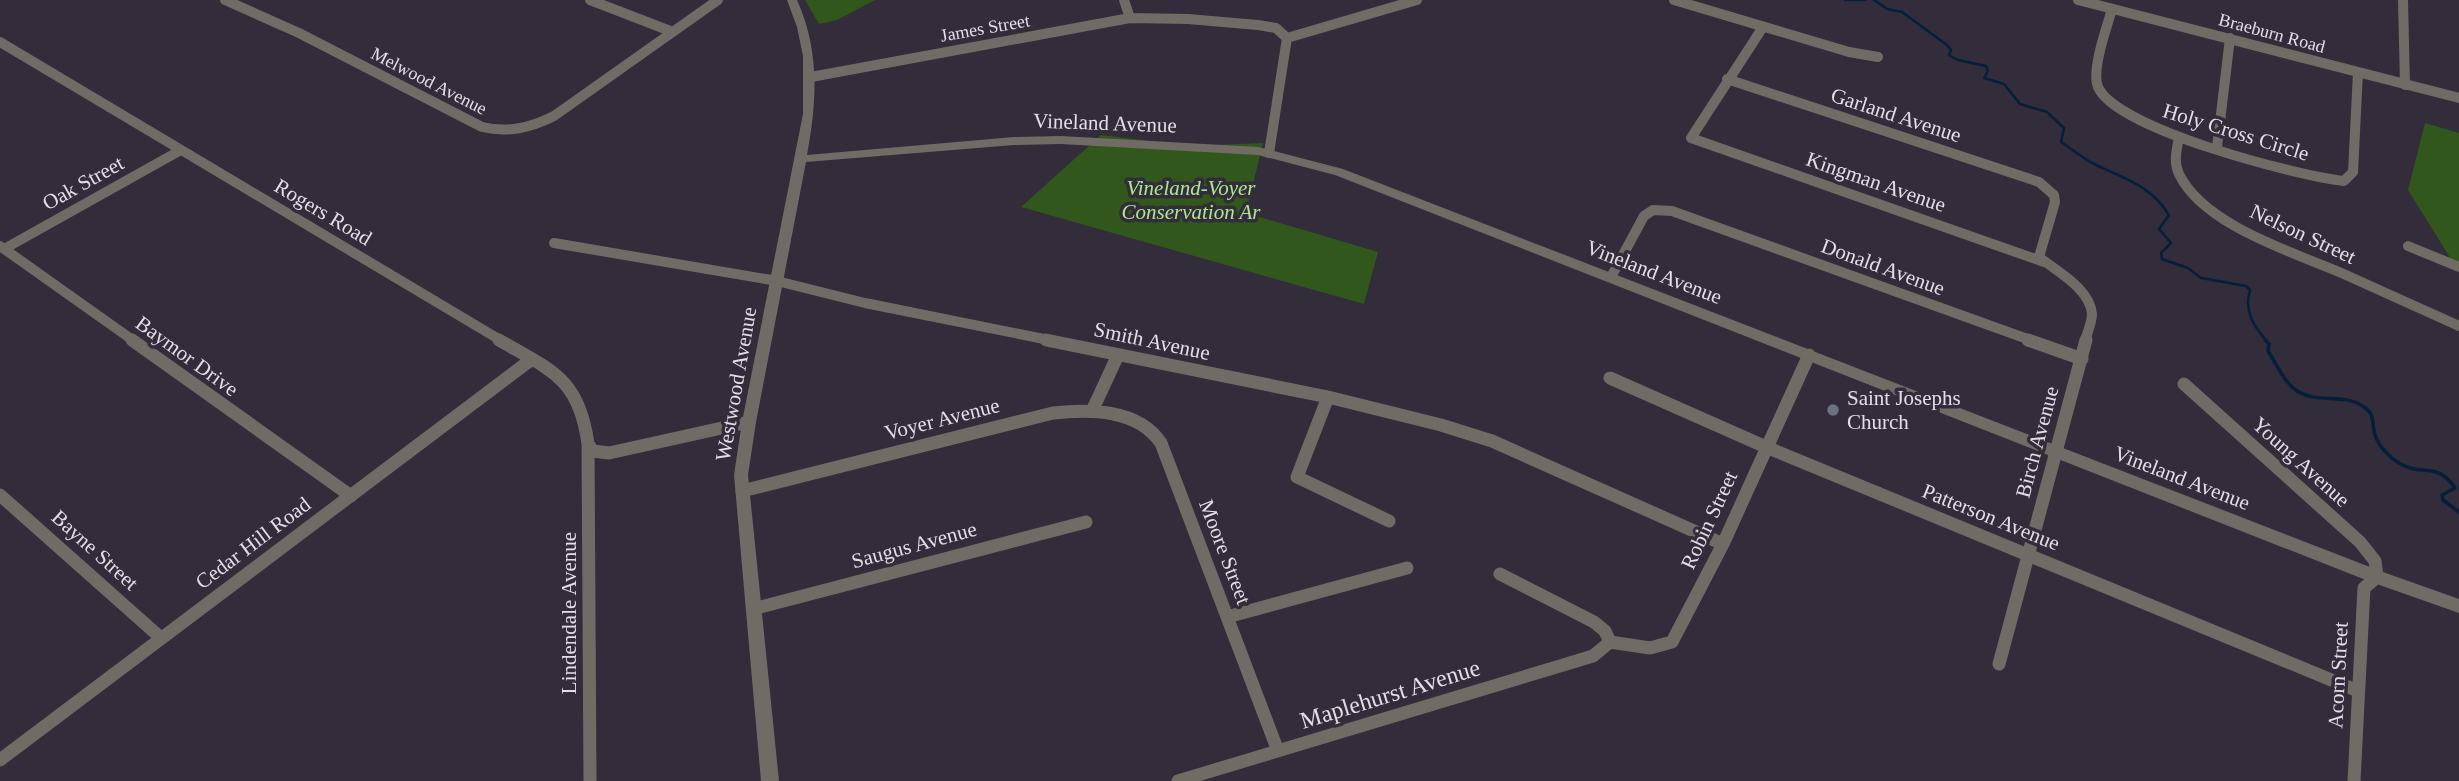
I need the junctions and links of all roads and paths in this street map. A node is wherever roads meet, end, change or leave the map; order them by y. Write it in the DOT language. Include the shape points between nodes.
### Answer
graph roads {
  1 [pos="225,0"];
  2 [pos="590,0"];
  3 [pos="718,0"];
  4 [pos="792,0"];
  5 [pos="1124,0"];
  6 [pos="1417,0"];
  7 [pos="1674,0"];
  8 [pos="2078,0"];
  9 [pos="2403,0"];
  10 [pos="2112,9"];
  11 [pos="1130,18"];
  12 [pos="1763,26"];
  13 [pos="673,32"];
  14 [pos="1287,38"];
  15 [pos="2230,38"];
  16 [pos="0,42"];
  17 [pos="1878,57"];
  18 [pos="2358,72"];
  19 [pos="811,77"];
  20 [pos="1727,79"];
  21 [pos="2405,85"];
  22 [pos="2459,98"];
  23 [pos="2179,137"];
  24 [pos="2217,148"];
  25 [pos="181,150"];
  26 [pos="1269,153"];
  27 [pos="801,159"];
  28 [pos="554,243"];
  29 [pos="2408,246"];
  30 [pos="2,248"];
  31 [pos="2047,263"];
  32 [pos="2459,267"];
  33 [pos="1611,277"];
  34 [pos="777,281"];
  35 [pos="2459,326"];
  36 [pos="1118,355"];
  37 [pos="1809,355"];
  38 [pos="533,359"];
  39 [pos="2082,359"];
  40 [pos="1610,378"];
  41 [pos="2184,384"];
  42 [pos="1328,397"];
  43 [pos="1092,411"];
  44 [pos="749,422"];
  45 [pos="589,444"];
  46 [pos="1766,447"];
  47 [pos="2057,452"];
  48 [pos="742,491"];
  49 [pos="0,495"];
  50 [pos="351,496"];
  51 [pos="1389,521"];
  52 [pos="1086,522"];
  53 [pos="1723,544"];
  54 [pos="2028,555"];
  55 [pos="1407,568"];
  56 [pos="1500,574"];
  57 [pos="2377,577"];
  58 [pos="2459,606"];
  59 [pos="753,609"];
  60 [pos="1227,617"];
  61 [pos="161,638"];
  62 [pos="1610,642"];
  63 [pos="1999,664"];
  64 [pos="2358,691"];
  65 [pos="1278,751"];
  66 [pos="0,761"];
  67 [pos="590,781"];
  68 [pos="770,781"];
  69 [pos="1178,781"];
  70 [pos="2354,781"];
  1 -- 13 [label="street, Melwood Avenue" via="482,127 501,131 527,128 554,116"];
  2 -- 13 [label="street"];
  3 -- 13 [label="street, Melwood Avenue"];
  4 -- 19 [label="street, Westwood Avenue" via="804,32"];
  5 -- 11 [label="street"];
  6 -- 14 [label="street"];
  7 -- 12 [label="street"];
  8 -- 10 [label="street, Braeburn Road"];
  9 -- 21 [label="street"];
  10 -- 15 [label="street, Braeburn Road"];
  10 -- 23 [label="street, Holy Cross Circle" via="2096,76 2098,89 2134,119"];
  11 -- 14 [label="street, James Street" via="1258,24 1276,28"];
  11 -- 19 [label="street, James Street"];
  12 -- 17 [label="street"];
  12 -- 20 [label="street"];
  14 -- 26 [label="street"];
  15 -- 18 [label="street, Braeburn Road"];
  15 -- 24 [label="street"];
  16 -- 25 [label="street, Rogers Road"];
  18 -- 21 [label="street, Braeburn Road"];
  18 -- 24 [label="street, Holy Cross Circle" via="2353,173 2346,180 2325,179"];
  19 -- 27 [label="street, Westwood Avenue"];
  20 -- 31 [label="street, Garland Avenue" via="2039,182 2052,191 2055,202 2038,253"];
  20 -- 31 [label="street, Kingman Avenue" via="1691,138"];
  21 -- 22 [label="street, Braeburn Road"];
  23 -- 24 [label="street, Holy Cross Circle"];
  23 -- 35 [label="street, Nelson Street" via="2174,164 2182,180 2224,218"];
  25 -- 30 [label="street, Oak Street"];
  25 -- 38 [label="street, Rogers Road"];
  26 -- 27 [label="street, Vineland Avenue" via="1032,140"];
  26 -- 33 [label="street, Vineland Avenue" via="1339,172"];
  27 -- 34 [label="street, Westwood Avenue"];
  28 -- 34 [label="street, Smith Avenue"];
  29 -- 32 [label="street"];
  30 -- 50 [label="street, Baymor Drive"];
  31 -- 39 [label="street, Birch Avenue" via="2079,291 2092,311"];
  33 -- 37 [label="street, Vineland Avenue"];
  33 -- 39 [label="street, Donald Avenue" via="1644,216 1653,210 1672,211"];
  34 -- 36 [label="street, Smith Avenue"];
  34 -- 44 [label="street, Westwood Avenue"];
  36 -- 42 [label="street, Smith Avenue"];
  36 -- 43 [label="street"];
  37 -- 46 [label="street, Robin Street"];
  37 -- 47 [label="street, Vineland Avenue"];
  38 -- 45 [label="street, Rogers Road" via="576,394"];
  38 -- 50 [label="street, Cedar Hill Road"];
  39 -- 47 [label="street, Birch Avenue"];
  40 -- 46 [label="street, Patterson Avenue"];
  41 -- 57 [label="street, Young Avenue" via="2360,542 2375,561"];
  42 -- 51 [label="street" via="1297,477"];
  42 -- 53 [label="street, Smith Avenue" via="1492,441"];
  43 -- 48 [label="street, Voyer Avenue" via="1031,417"];
  43 -- 60 [label="street, Moore Street" via="1141,423 1158,436"];
  44 -- 45 [label="street" via="609,453 593,451"];
  44 -- 48 [label="street, Westwood Avenue"];
  45 -- 67 [label="street, Lindendale Avenue"];
  46 -- 53 [label="street, Robin Street"];
  46 -- 54 [label="street, Patterson Avenue"];
  47 -- 54 [label="street, Birch Avenue"];
  47 -- 57 [label="street, Vineland Avenue"];
  48 -- 59 [label="street, Westwood Avenue"];
  49 -- 61 [label="street, Bayne Street"];
  50 -- 61 [label="street, Cedar Hill Road"];
  52 -- 59 [label="street, Saugus Avenue"];
  53 -- 62 [label="street, Robin Street" via="1668,646"];
  54 -- 63 [label="street, Birch Avenue"];
  54 -- 64 [label="street, Patterson Avenue"];
  55 -- 60 [label="street"];
  56 -- 62 [label="street" via="1594,622"];
  57 -- 58 [label="street, Vineland Avenue"];
  57 -- 64 [label="street, Acorn Street" via="2364,588"];
  59 -- 68 [label="street, Westwood Avenue"];
  60 -- 65 [label="street, Moore Street"];
  61 -- 66 [label="street, Cedar Hill Road"];
  62 -- 65 [label="street, Maplehurst Avenue" via="1593,656"];
  64 -- 70 [label="street, Acorn Street"];
  65 -- 69 [label="street, Maplehurst Avenue"];
}
